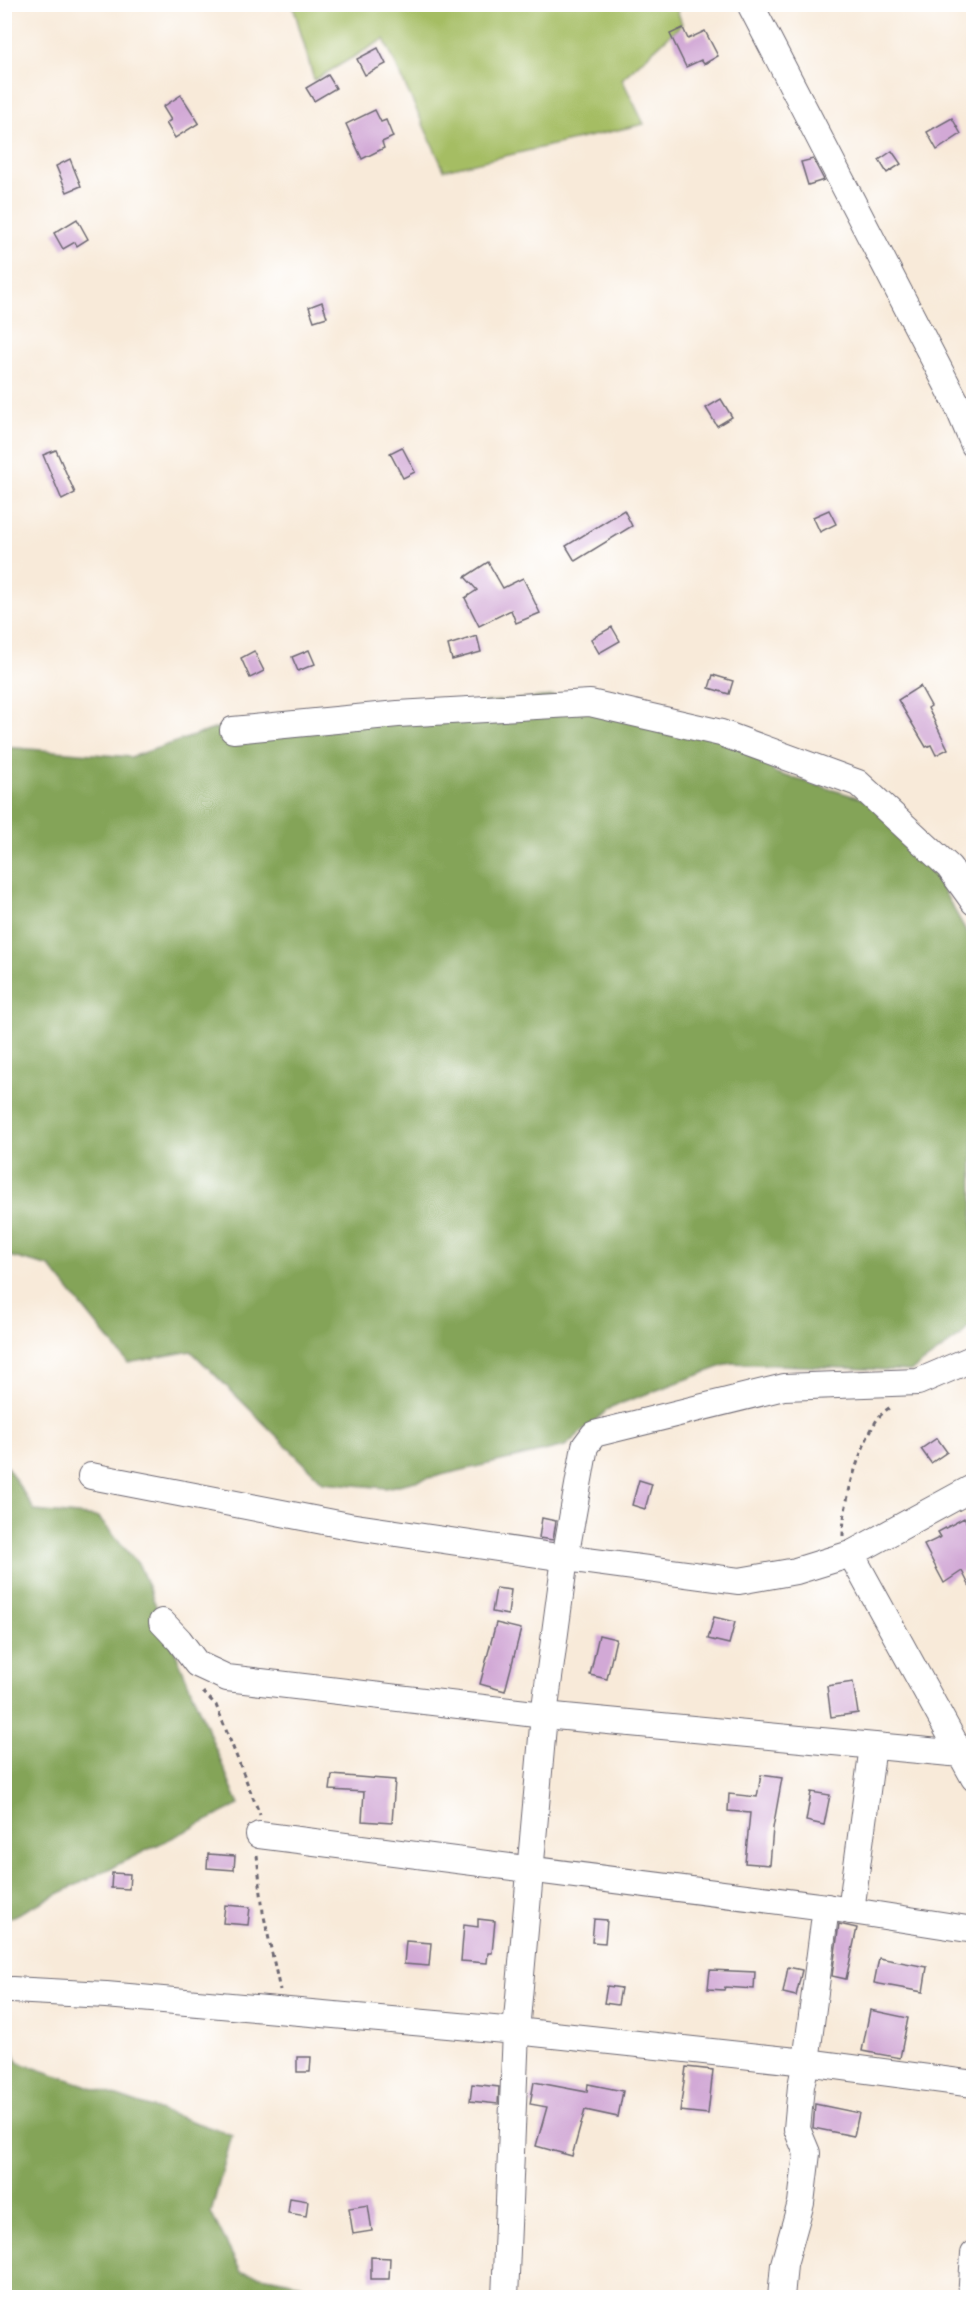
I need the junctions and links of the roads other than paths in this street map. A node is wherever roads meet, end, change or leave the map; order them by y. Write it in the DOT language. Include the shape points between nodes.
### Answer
graph roads {
  1 [pos="750,4"];
  2 [pos="974,446"];
  3 [pos="233,730"];
  4 [pos="974,902"];
  5 [pos="974,1358"];
  6 [pos="91,1476"];
  7 [pos="974,1487"];
  8 [pos="851,1554"];
  9 [pos="565,1558"];
  10 [pos="162,1622"];
  11 [pos="544,1715"];
  12 [pos="873,1746"];
  13 [pos="961,1754"];
  14 [pos="974,1778"];
  15 [pos="259,1835"];
  16 [pos="530,1868"];
  17 [pos="838,1909"];
  18 [pos="974,1930"];
  19 [pos="12,1990"];
  20 [pos="516,2031"];
  21 [pos="806,2062"];
  22 [pos="974,2084"];
  23 [pos="974,2254"];
  24 [pos="505,2298"];
  25 [pos="781,2298"];
  26 [pos="971,2298"];
  1 -- 2 [label="street" via="956,402"];
  3 -- 4 [label="street" via="398,714 590,703 721,733 858,783 949,867"];
  5 -- 9 [label="street" via="918,1382 784,1387 594,1434 585,1446"];
  6 -- 9 [label="street" via="350,1526"];
  7 -- 8 [label="street"];
  8 -- 9 [label="street" via="796,1571 739,1581"];
  8 -- 13 [label="street"];
  9 -- 11 [label="street"];
  10 -- 11 [label="street" via="197,1664 227,1678"];
  11 -- 12 [label="street"];
  11 -- 16 [label="street"];
  12 -- 13 [label="street"];
  12 -- 17 [label="street"];
  13 -- 14 [label="street"];
  15 -- 16 [label="street"];
  16 -- 17 [label="street"];
  16 -- 20 [label="street"];
  17 -- 18 [label="street"];
  17 -- 21 [label="street"];
  19 -- 20 [label="street"];
  20 -- 21 [label="street"];
  20 -- 24 [label="street"];
  21 -- 22 [label="street"];
  21 -- 25 [label="street" via="797,2129 807,2153 801,2203 784,2264"];
  23 -- 26 [label="street"];
}
